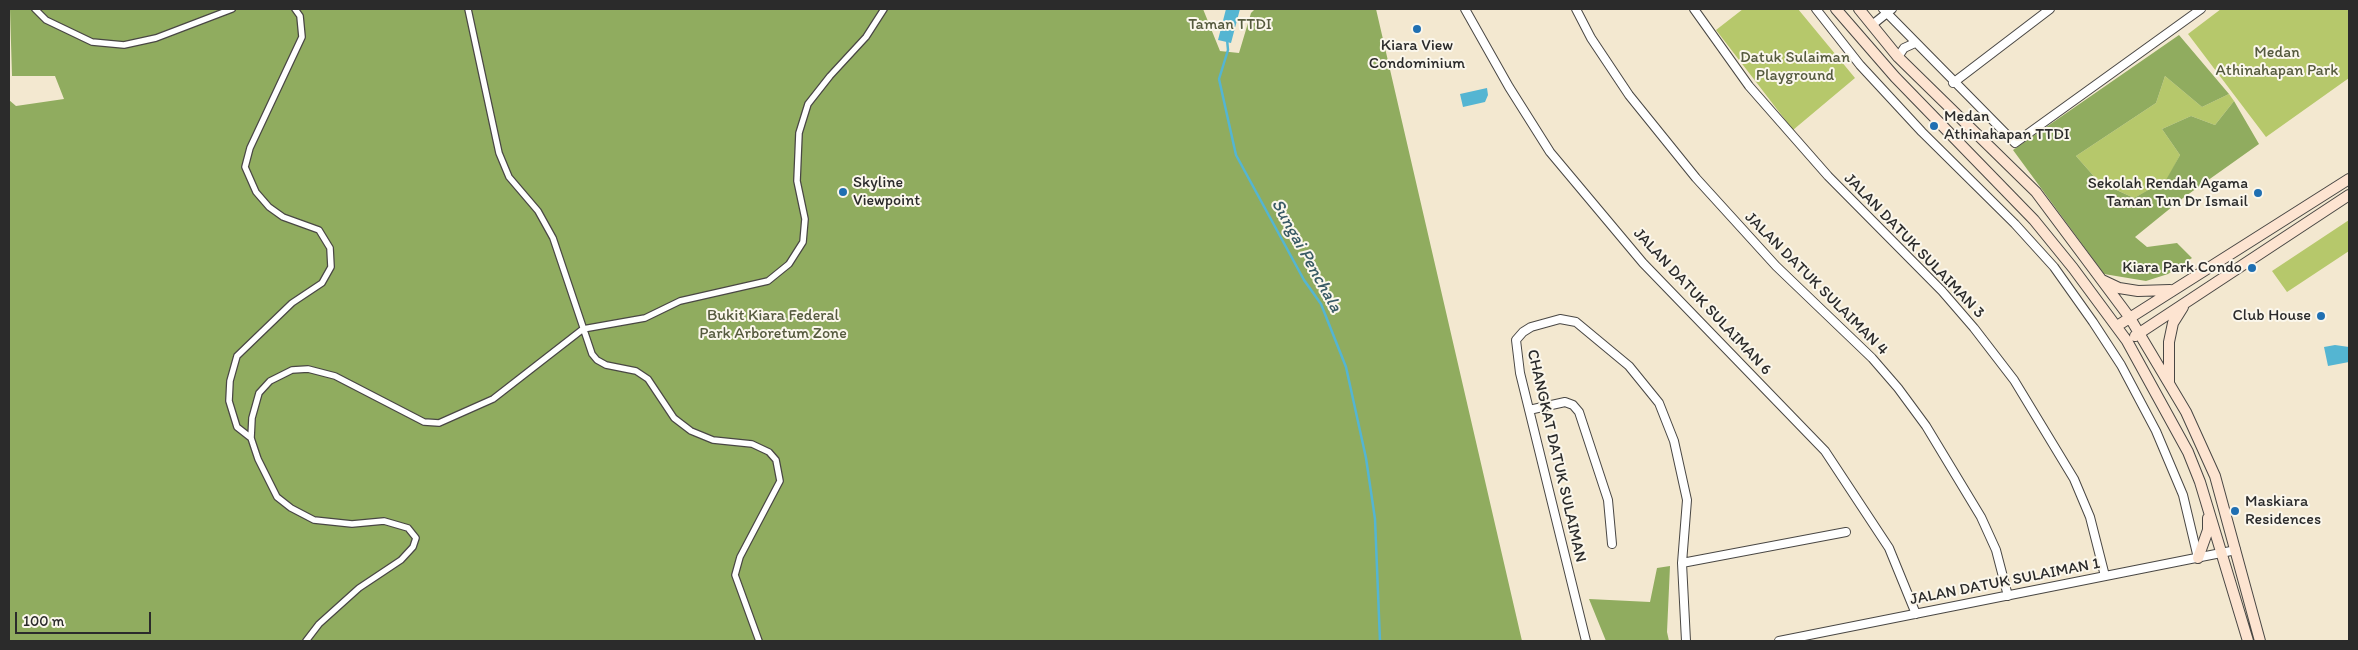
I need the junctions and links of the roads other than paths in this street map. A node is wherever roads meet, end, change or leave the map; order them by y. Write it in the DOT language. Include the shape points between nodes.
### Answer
graph roads {
  1 [pos="36,9"];
  2 [pos="232,9"];
  3 [pos="295,9"];
  4 [pos="468,9"];
  5 [pos="884,9"];
  6 [pos="1465,9"];
  7 [pos="1576,9"];
  8 [pos="1694,9"];
  9 [pos="1816,9"];
  10 [pos="1836,9"];
  11 [pos="1859,9"];
  12 [pos="2050,9"];
  13 [pos="2201,9"];
  14 [pos="1887,10"];
  15 [pos="1872,25"];
  16 [pos="1915,43"];
  17 [pos="1898,57"];
  18 [pos="1953,82"];
  19 [pos="2349,179"];
  20 [pos="2036,192"];
  21 [pos="2349,195"];
  22 [pos="2034,220"];
  23 [pos="2101,279"];
  24 [pos="2175,290"];
  25 [pos="2184,304"];
  26 [pos="2130,318"];
  27 [pos="2117,326"];
  28 [pos="583,329"];
  29 [pos="2139,333"];
  30 [pos="2127,341"];
  31 [pos="2169,384"];
  32 [pos="1529,410"];
  33 [pos="251,438"];
  34 [pos="2209,511"];
  35 [pos="1846,532"];
  36 [pos="1612,544"];
  37 [pos="2236,550"];
  38 [pos="2221,553"];
  39 [pos="2198,558"];
  40 [pos="1682,564"];
  41 [pos="2105,576"];
  42 [pos="2008,596"];
  43 [pos="1916,614"];
  44 [pos="306,641"];
  45 [pos="760,641"];
  46 [pos="1586,641"];
  47 [pos="1686,641"];
  48 [pos="1779,641"];
  49 [pos="2248,641"];
  50 [pos="2260,641"];
  1 -- 2 [label="street" via="46,20 92,42 124,45 156,38"];
  3 -- 33 [label="street" via="300,16 302,37 250,148 245,167 256,192 270,207 283,217 319,230 330,248 331,267 322,283 292,303 237,356 230,381 229,401 237,427"];
  4 -- 28 [label="street" via="499,152 509,177 538,211 553,238"];
  5 -- 28 [label="street" via="866,37 808,104 799,133 797,181 805,219 803,242 789,264 768,281 680,301 645,318"];
  6 -- 43 [label="street, JALAN DATUK SULAIMAN 6" via="1550,152 1644,263 1825,451 1889,548"];
  7 -- 42 [label="street, JALAN DATUK SULAIMAN 4" via="1629,96 1696,178 1776,266 1872,358 1926,426 1981,517 1996,550"];
  8 -- 41 [label="street, JALAN DATUK SULAIMAN 3" via="1749,86 1828,176 1942,291 2014,380 2074,479 2090,517"];
  9 -- 39 [label="street" via="1860,65 2054,267 2094,322 2156,431 2183,496"];
  10 -- 22 [label="main road" via="1889,71"];
  11 -- 15 [label="main road"];
  12 -- 18 [label="street"];
  13 -- 18 [label="street" via="2015,144"];
  14 -- 15 [label="street"];
  14 -- 16 [label="street"];
  15 -- 17 [label="main road"];
  16 -- 17 [label="street" via="1904,48"];
  16 -- 18 [label="street"];
  17 -- 20 [label="main road"];
  19 -- 24 [label="main road"];
  20 -- 22 [label="main road" via="2043,208 2042,214"];
  20 -- 23 [label="main road"];
  21 -- 25 [label="main road"];
  22 -- 27 [label="main road"];
  23 -- 24 [label="main road" via="2119,288 2138,291"];
  23 -- 26 [label="main road"];
  24 -- 26 [label="main road"];
  25 -- 29 [label="main road"];
  25 -- 31 [label="main road" via="2173,323 2169,342"];
  26 -- 27 [label="main road"];
  26 -- 29 [label="main road"];
  27 -- 30 [label="main road"];
  28 -- 33 [label="street" via="493,399 439,422 424,422 335,376 308,369 283,372 259,393 252,418"];
  28 -- 45 [label="street" via="597,360 636,371 648,379 674,418 691,431 713,440 752,444 769,452 776,460 780,481 740,558 736,575"];
  29 -- 30 [label="main road"];
  29 -- 31 [label="main road"];
  30 -- 34 [label="main road" via="2188,452"];
  31 -- 37 [label="main road" via="2186,412 2215,476"];
  32 -- 36 [label="street" via="1566,402 1579,412 1608,500"];
  32 -- 40 [label="street, CHANGKAT DATUK SULAIMAN" via="1516,340 1531,327 1560,319 1576,322 1629,366 1659,403 1674,442 1687,500"];
  32 -- 46 [label="street, CHANGKAT DATUK SULAIMAN"];
  33 -- 44 [label="street" via="276,497 291,508 314,520 352,524 384,521 408,528 416,538 413,547 401,560 359,588 319,624"];
  34 -- 38 [label="main road"];
  34 -- 39 [label="main road" via="2208,530"];
  35 -- 40 [label="street"];
  37 -- 38 [label="street, JALAN DATUK SULAIMAN 1"];
  37 -- 50 [label="main road"];
  38 -- 39 [label="street, JALAN DATUK SULAIMAN 1"];
  38 -- 49 [label="main road"];
  39 -- 41 [label="street, JALAN DATUK SULAIMAN 1"];
  40 -- 47 [label="street, CHANGKAT DATUK SULAIMAN"];
  41 -- 42 [label="street, JALAN DATUK SULAIMAN 1"];
  42 -- 43 [label="street, JALAN DATUK SULAIMAN 1"];
  43 -- 48 [label="street, JALAN DATUK SULAIMAN 1"];
}
